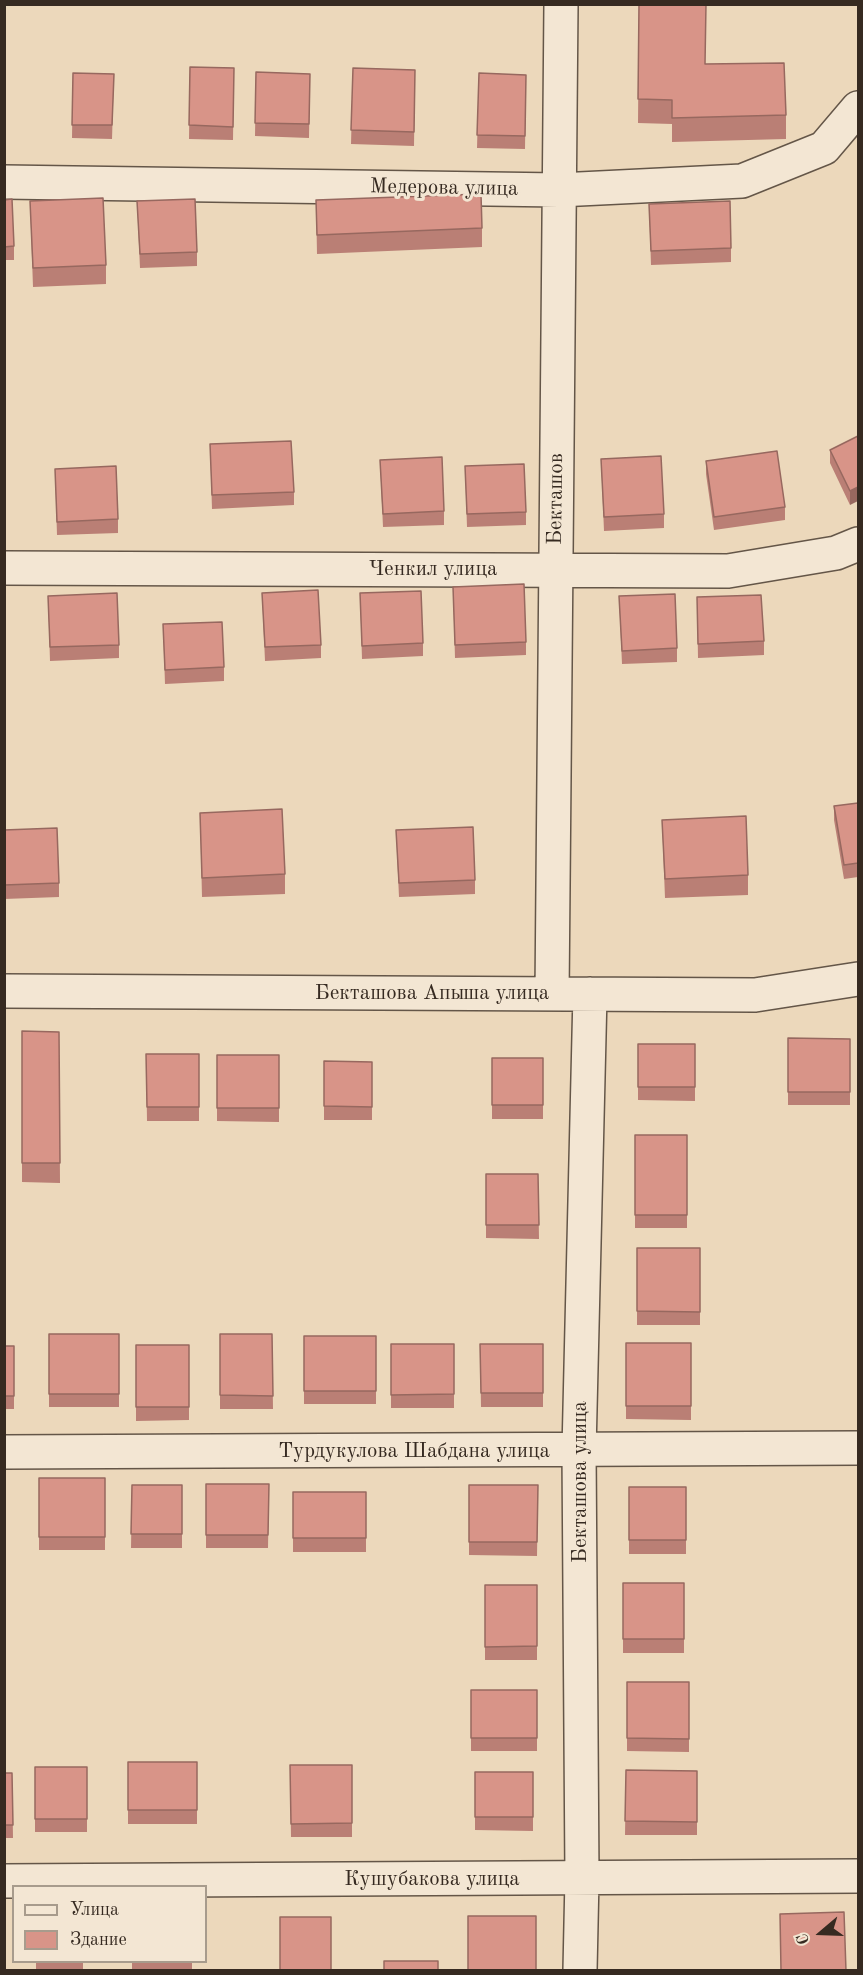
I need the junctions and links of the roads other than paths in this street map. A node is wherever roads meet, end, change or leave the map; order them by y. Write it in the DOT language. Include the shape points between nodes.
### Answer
graph roads {
  1 [pos="561,4"];
  2 [pos="858,108"];
  3 [pos="4,182"];
  4 [pos="559,190"];
  5 [pos="858,544"];
  6 [pos="4,568"];
  7 [pos="556,569"];
  8 [pos="858,979"];
  9 [pos="4,991"];
  10 [pos="552,994"];
  11 [pos="590,994"];
  12 [pos="858,1448"];
  13 [pos="579,1450"];
  14 [pos="4,1452"];
  15 [pos="858,1876"];
  16 [pos="582,1878"];
  17 [pos="4,1881"];
  18 [pos="580,1971"];
  1 -- 4 [label="street, Бекташов"];
  2 -- 4 [label="street, Медерова улица" via="824,148 742,181"];
  3 -- 4 [label="street, Медерова улица"];
  4 -- 7 [label="street, Бекташов"];
  5 -- 7 [label="street, Ченкил улица" via="836,553 728,571"];
  6 -- 7 [label="street, Ченкил улица"];
  7 -- 10 [label="street, Бекташов"];
  8 -- 11 [label="street, Бекташова Апыша улица" via="755,994"];
  9 -- 10 [label="street, Бекташова Апыша улица"];
  10 -- 11 [label="street, Бекташова Апыша улица"];
  11 -- 13 [label="street, Бекташова улица"];
  12 -- 13 [label="street, Турдукулова Шабдана улица"];
  13 -- 14 [label="street, Турдукулова Шабдана улица"];
  13 -- 16 [label="street, Бекташова улица"];
  15 -- 16 [label="street, Кушубакова улица"];
  16 -- 17 [label="street, Кушубакова улица"];
  16 -- 18 [label="street, Бекташова улица"];
}
